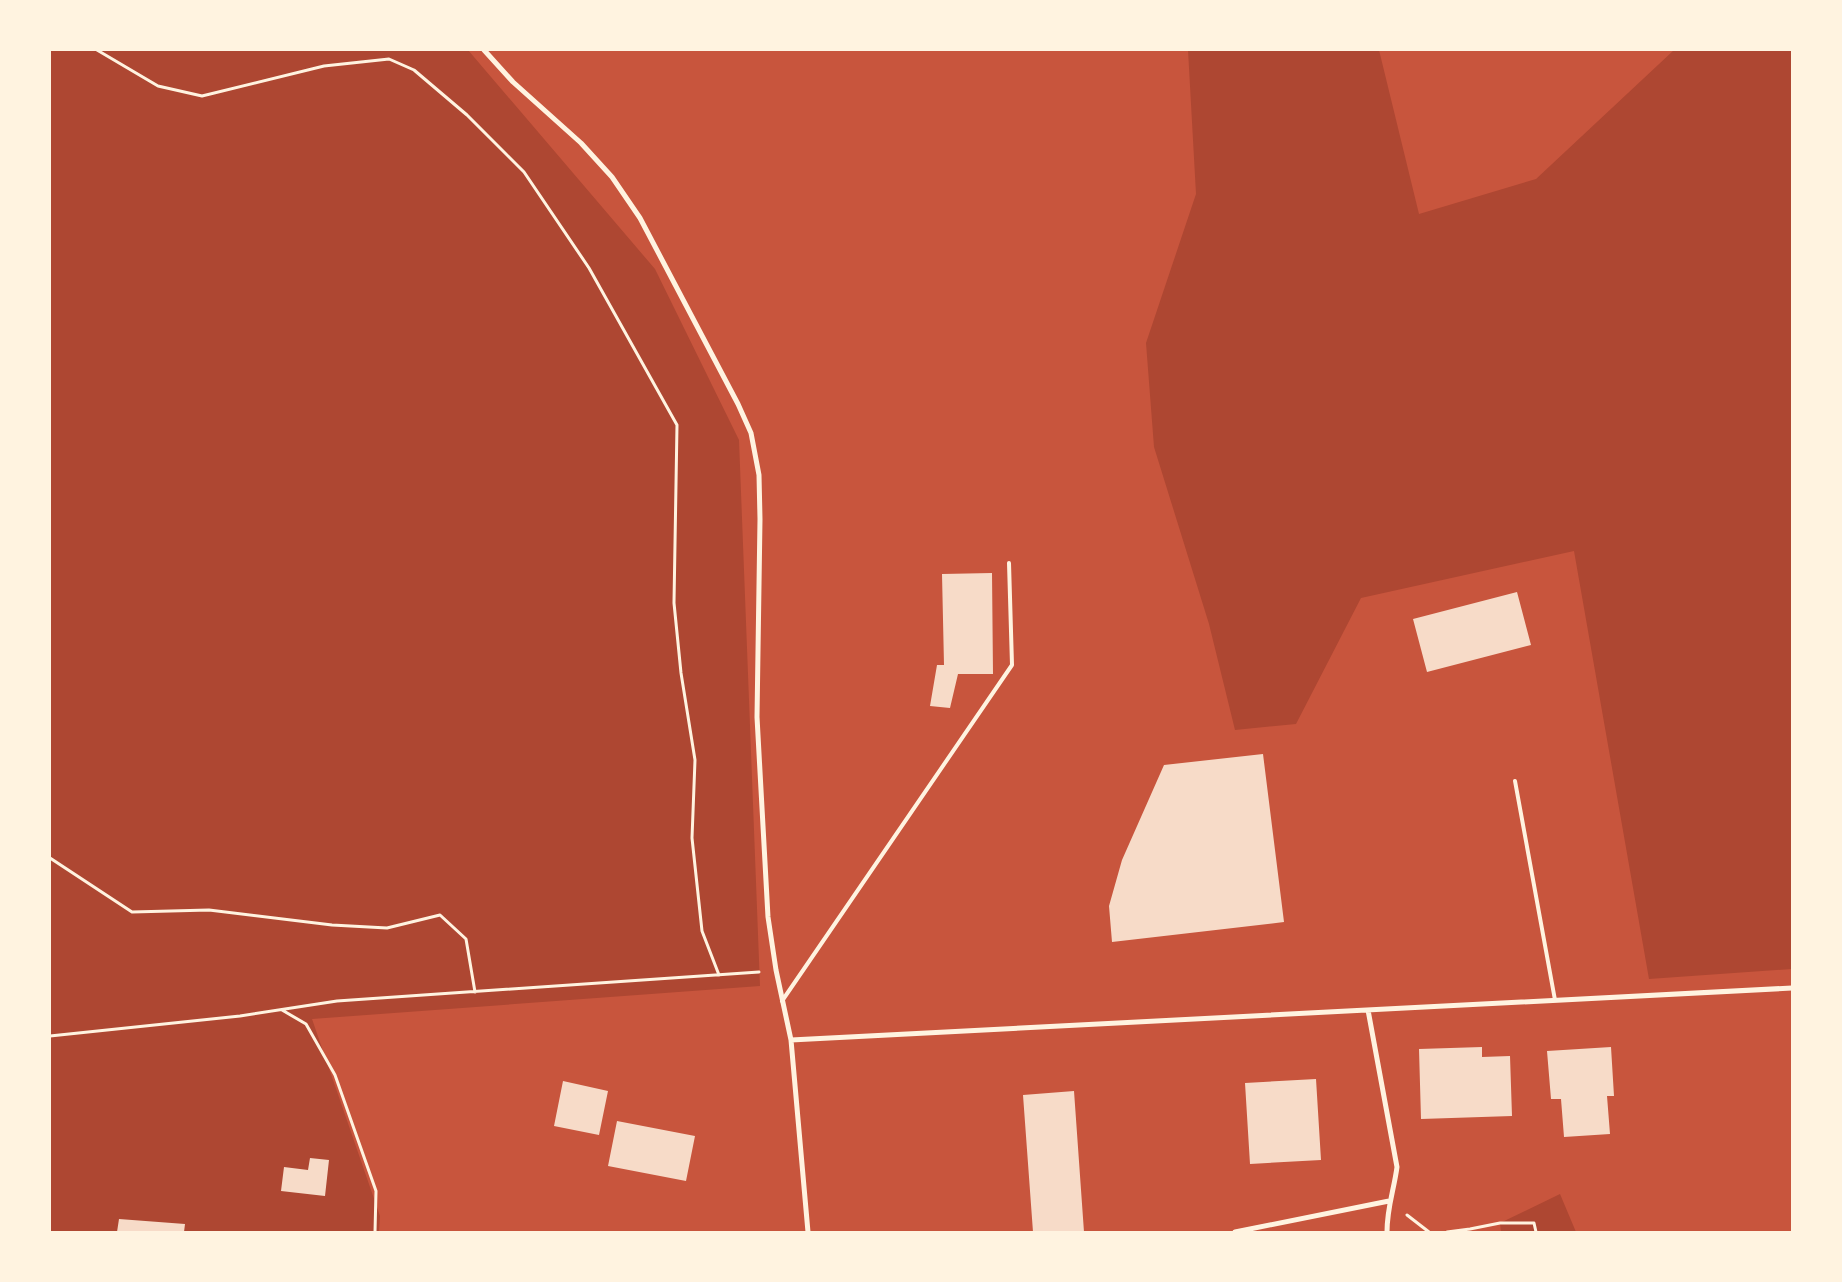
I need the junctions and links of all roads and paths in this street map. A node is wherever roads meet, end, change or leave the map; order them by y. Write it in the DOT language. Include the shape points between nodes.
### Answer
graph roads {
  1 [pos="97,50"];
  2 [pos="484,50"];
  3 [pos="1009,563"];
  4 [pos="1515,781"];
  5 [pos="50,858"];
  6 [pos="776,970"];
  7 [pos="719,975"];
  8 [pos="1792,988"];
  9 [pos="475,992"];
  10 [pos="1555,1000"];
  11 [pos="782,1001"];
  12 [pos="282,1010"];
  13 [pos="1368,1010"];
  14 [pos="50,1036"];
  15 [pos="791,1040"];
  16 [pos="1389,1201"];
  17 [pos="375,1232"];
  18 [pos="808,1232"];
  19 [pos="1235,1232"];
  20 [pos="1387,1232"];
  21 [pos="1429,1232"];
  22 [pos="1447,1232"];
  23 [pos="1536,1232"];
  1 -- 7 [label="path" via="158,86 202,96 324,66 389,59 414,70 467,115 524,172 589,268 677,425 674,603 695,760 692,838 702,932"];
  2 -- 6 [label="street" via="513,82 581,142 612,177 640,218 751,433 759,475 760,519 757,717 768,917"];
  3 -- 11 [label="lane" via="1012,665"];
  4 -- 10 [label="lane"];
  5 -- 9 [label="path" via="132,912 209,910 332,925 387,928 440,915 466,939"];
  6 -- 7 [label="path"];
  6 -- 11 [label="street"];
  7 -- 9 [label="path"];
  8 -- 10 [label="street"];
  9 -- 12 [label="path" via="336,1002"];
  10 -- 13 [label="street"];
  11 -- 15 [label="street"];
  12 -- 14 [label="path"];
  12 -- 17 [label="path" via="306,1024 335,1075 376,1192"];
  13 -- 15 [label="street"];
  13 -- 16 [label="street" via="1397,1166"];
  15 -- 18 [label="street"];
  16 -- 19 [label="street"];
  16 -- 20 [label="street"];
  16 -- 21 [label="path"];
  22 -- 23 [label="path" via="1500,1223 1534,1223"];
}
